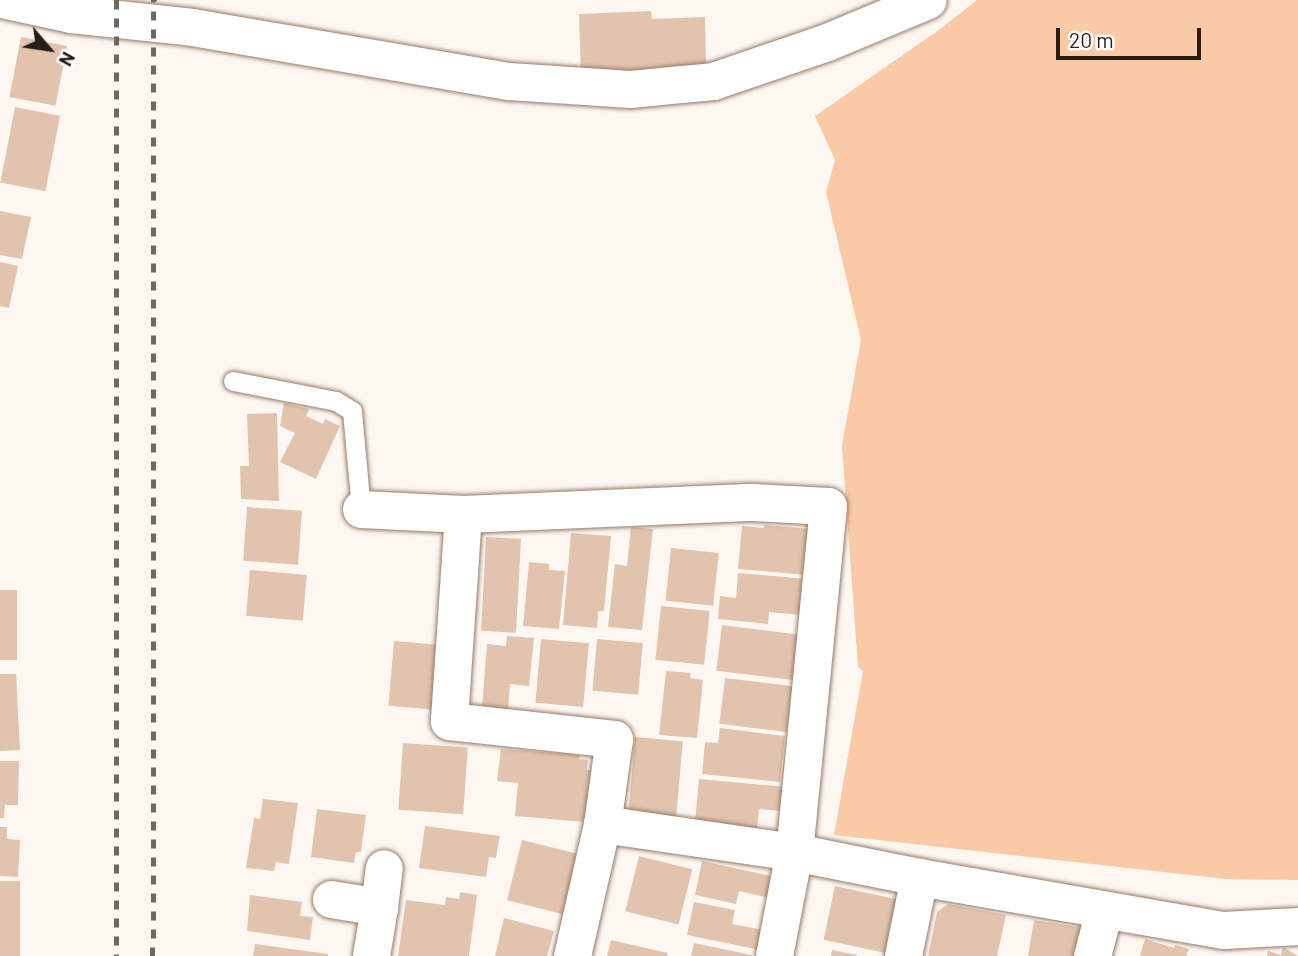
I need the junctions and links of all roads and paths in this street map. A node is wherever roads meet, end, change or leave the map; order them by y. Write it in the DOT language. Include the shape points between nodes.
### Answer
graph roads {
  1 [pos="6,0"];
  2 [pos="928,0"];
  3 [pos="233,381"];
  4 [pos="361,509"];
  5 [pos="463,514"];
  6 [pos="602,824"];
  7 [pos="794,852"];
  8 [pos="384,868"];
  9 [pos="919,877"];
  10 [pos="331,899"];
  11 [pos="379,906"];
  12 [pos="1104,910"];
  13 [pos="1298,926"];
  14 [pos="371,956"];
  15 [pos="572,956"];
  16 [pos="774,956"];
  17 [pos="903,956"];
  18 [pos="1093,956"];
  1 -- 2 [label="street" via="509,81 630,89 713,81 827,42"];
  3 -- 4 [label="lane" via="336,401 352,411"];
  4 -- 5 [label="street"];
  5 -- 6 [label="street" via="449,721 614,739"];
  5 -- 7 [label="street" via="753,502 828,506"];
  6 -- 7 [label="street"];
  6 -- 15 [label="street"];
  7 -- 9 [label="street"];
  7 -- 16 [label="street"];
  8 -- 11 [label="street"];
  9 -- 12 [label="street"];
  9 -- 17 [label="street"];
  10 -- 11 [label="street"];
  11 -- 14 [label="street"];
  12 -- 13 [label="street" via="1223,930"];
  12 -- 18 [label="street"];
}
